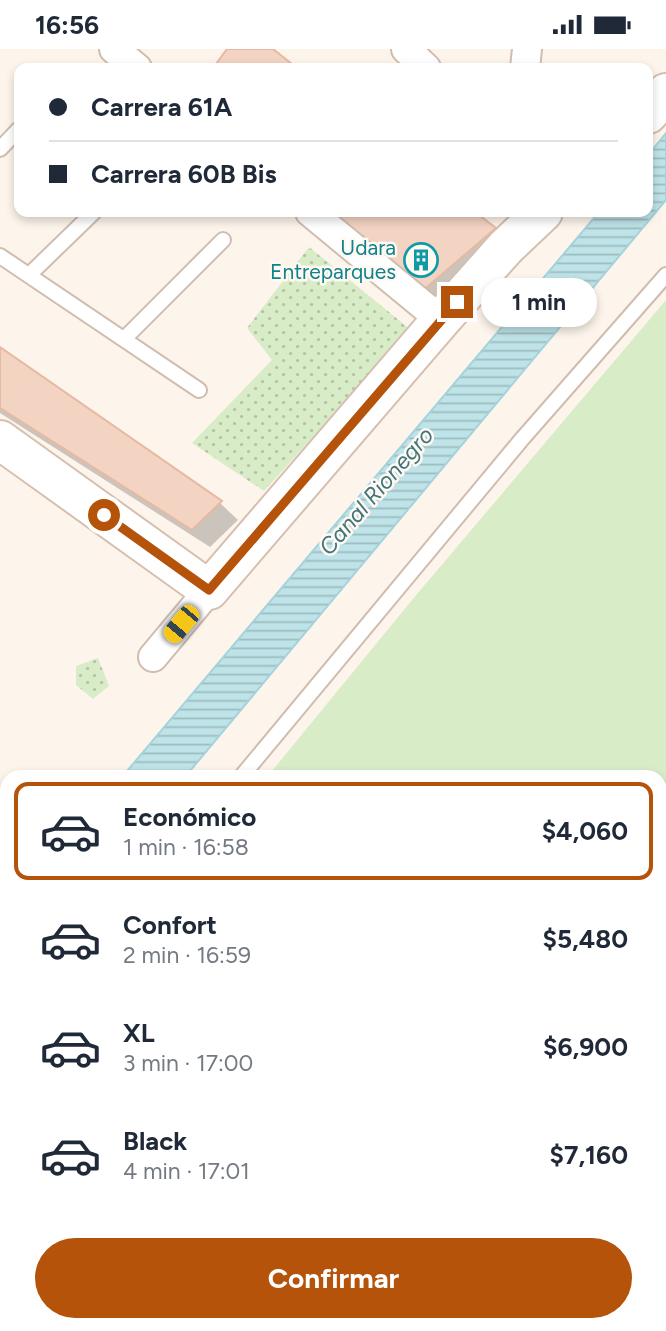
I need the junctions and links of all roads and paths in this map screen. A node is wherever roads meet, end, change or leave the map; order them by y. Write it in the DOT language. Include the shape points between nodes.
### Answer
graph roads {
  1 [pos="114,49"];
  2 [pos="406,49"];
  3 [pos="131,63"];
  4 [pos="421,63"];
  5 [pos="14,134"];
  6 [pos="0,149"];
  7 [pos="89,217"];
  8 [pos="316,217"];
  9 [pos="534,217"];
  10 [pos="510,230"];
  11 [pos="223,240"];
  12 [pos="0,256"];
  13 [pos="29,275"];
  14 [pos="666,275"];
  15 [pos="441,320"];
  16 [pos="124,339"];
  17 [pos="199,390"];
  18 [pos="0,440"];
  19 [pos="209,590"];
  20 [pos="153,657"];
  21 [pos="247,770"];
  1 -- 3 [label="street"];
  2 -- 4 [label="street"];
  5 -- 6 [label="lane"];
  7 -- 13 [label="lane"];
  8 -- 15 [label="street"];
  9 -- 10 [label="street"];
  10 -- 15 [label="street"];
  11 -- 16 [label="lane"];
  12 -- 13 [label="lane"];
  13 -- 16 [label="lane"];
  14 -- 21 [label="lane" via="522,439"];
  15 -- 19 [label="street"];
  16 -- 17 [label="lane"];
  18 -- 19 [label="street"];
  19 -- 20 [label="street"];
}
